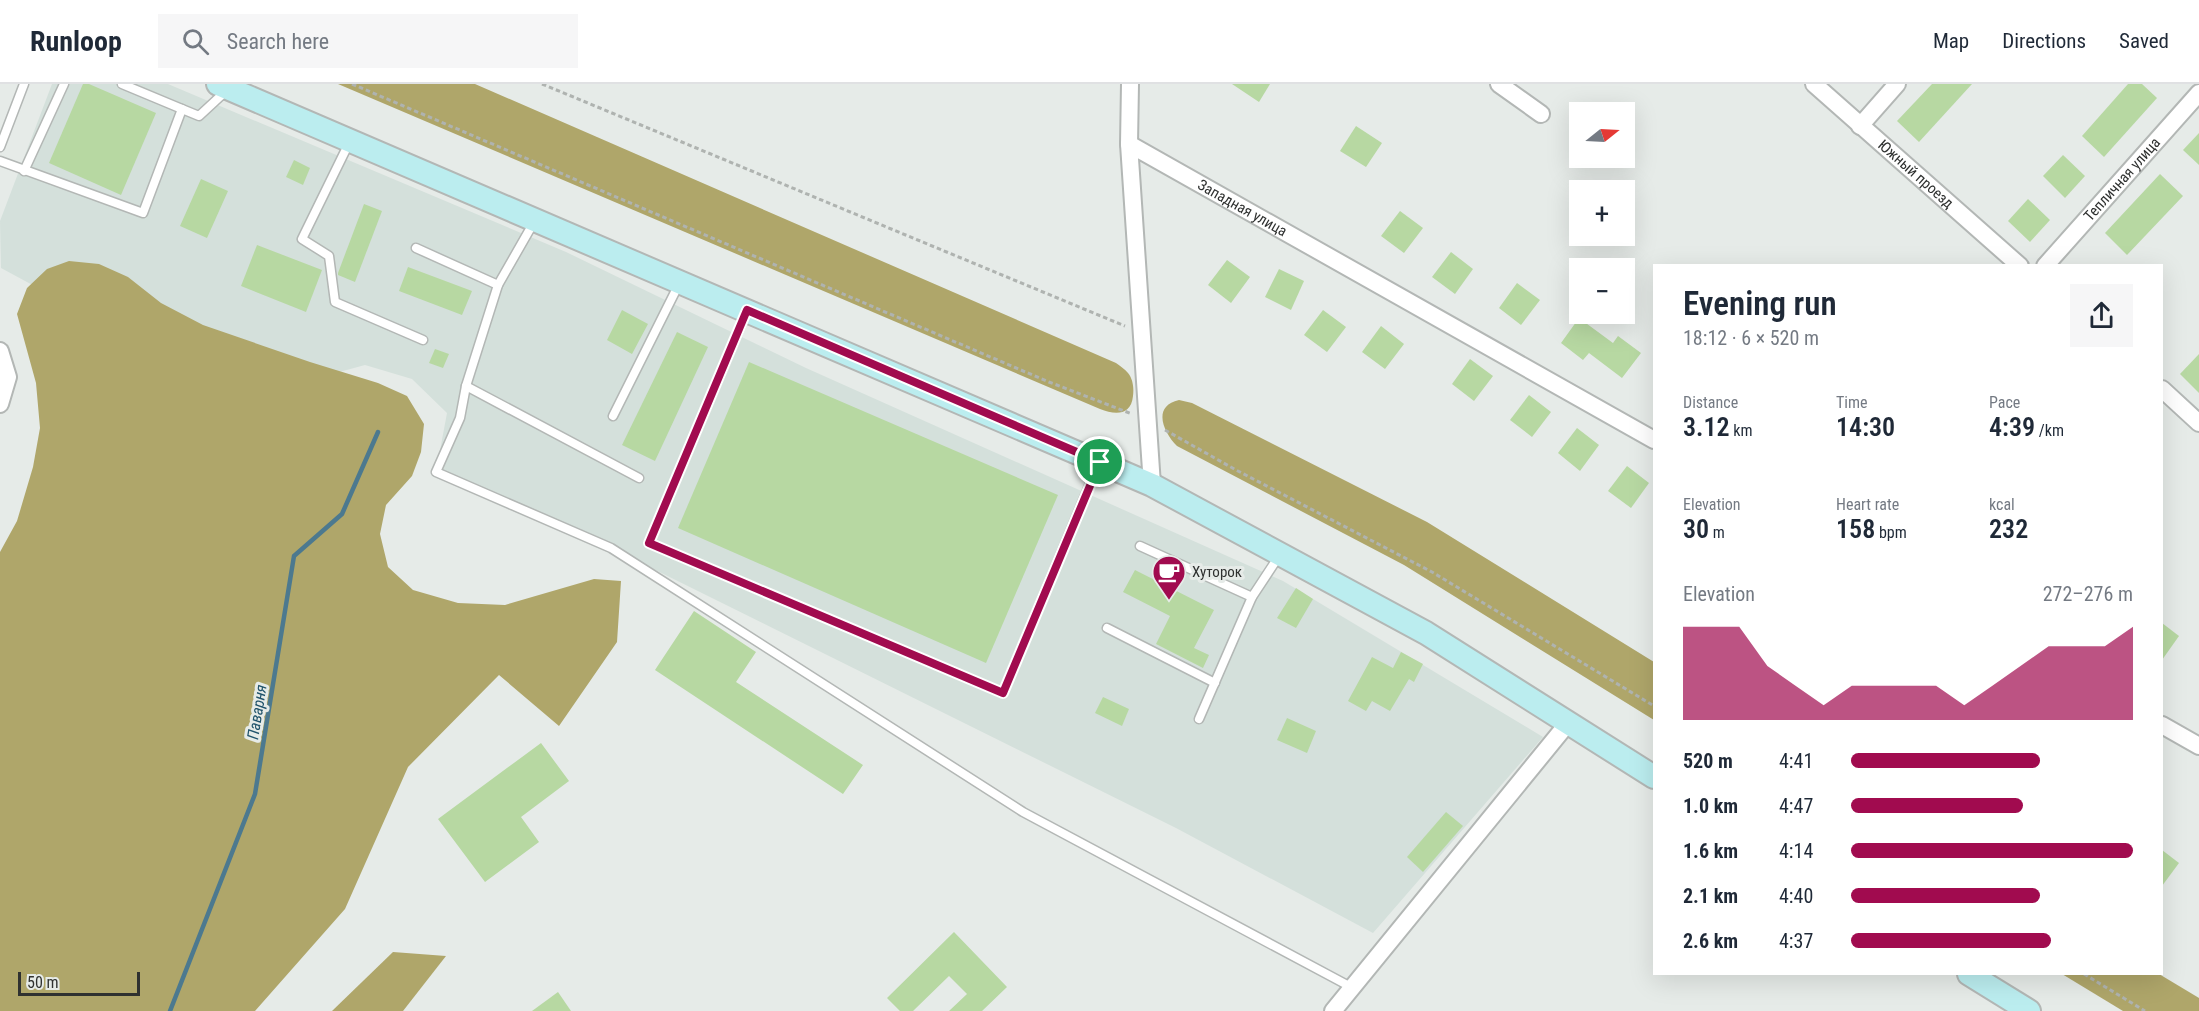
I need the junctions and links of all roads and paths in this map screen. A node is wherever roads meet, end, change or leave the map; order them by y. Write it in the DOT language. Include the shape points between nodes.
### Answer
graph roads {
  1 [pos="24,84"];
  2 [pos="64,84"];
  3 [pos="122,84"];
  4 [pos="352,84"];
  5 [pos="542,84"];
  6 [pos="1130,84"];
  7 [pos="1499,84"];
  8 [pos="1814,84"];
  9 [pos="1897,84"];
  10 [pos="223,86"];
  11 [pos="2199,93"];
  12 [pos="182,109"];
  13 [pos="1541,114"];
  14 [pos="1860,126"];
  15 [pos="350,140"];
  16 [pos="1129,144"];
  17 [pos="0,147"];
  18 [pos="0,161"];
  19 [pos="24,171"];
  20 [pos="536,219"];
  21 [pos="416,248"];
  22 [pos="2018,264"];
  23 [pos="2047,264"];
  24 [pos="680,281"];
  25 [pos="498,285"];
  26 [pos="747,310"];
  27 [pos="1142,333"];
  28 [pos="423,340"];
  29 [pos="0,351"];
  30 [pos="466,386"];
  31 [pos="2163,391"];
  32 [pos="0,404"];
  33 [pos="613,416"];
  34 [pos="1148,420"];
  35 [pos="2199,423"];
  36 [pos="1653,439"];
  37 [pos="1100,462"];
  38 [pos="639,478"];
  39 [pos="1152,485"];
  40 [pos="1140,546"];
  41 [pos="1281,553"];
  42 [pos="1252,597"];
  43 [pos="1107,627"];
  44 [pos="1215,683"];
  45 [pos="1653,705"];
  46 [pos="1199,719"];
  47 [pos="1568,723"];
  48 [pos="2163,725"];
  49 [pos="2199,746"];
  50 [pos="1653,776"];
  51 [pos="1971,975"];
  52 [pos="2086,975"];
  53 [pos="1344,1002"];
  54 [pos="2029,1011"];
  55 [pos="2145,1011"];
  1 -- 17 [label="lane"];
  2 -- 19 [label="lane"];
  3 -- 12 [label="lane"];
  4 -- 34 [label="path" via="1049,382"];
  5 -- 27 [label="path"];
  6 -- 16 [label="street"];
  7 -- 13 [label="street"];
  8 -- 14 [label="street, Южный проезд"];
  9 -- 14 [label="street"];
  10 -- 12 [label="lane" via="199,116"];
  10 -- 15 [label="street"];
  11 -- 23 [label="street, Тепличная улица"];
  12 -- 19 [label="lane" via="143,213"];
  14 -- 22 [label="street, Южный проезд"];
  15 -- 20 [label="street"];
  15 -- 28 [label="lane" via="302,239 330,256 335,302"];
  16 -- 27 [label="street"];
  16 -- 36 [label="street, Западная улица"];
  18 -- 19 [label="lane"];
  20 -- 24 [label="street"];
  20 -- 25 [label="lane"];
  21 -- 25 [label="lane"];
  24 -- 26 [label="street"];
  24 -- 33 [label="lane"];
  25 -- 30 [label="lane"];
  26 -- 37 [label="street"];
  26 -- 37 [label="lane" via="649,543 1003,693"];
  27 -- 34 [label="street"];
  29 -- 32 [label="street" via="8,377"];
  30 -- 38 [label="lane"];
  30 -- 53 [label="lane" via="460,418 436,472 611,548 1023,812"];
  31 -- 35 [label="street"];
  34 -- 39 [label="street"];
  34 -- 45 [label="path" via="1432,572"];
  37 -- 39 [label="street"];
  39 -- 41 [label="street"];
  40 -- 42 [label="lane"];
  41 -- 42 [label="lane"];
  41 -- 47 [label="street" via="1426,633"];
  42 -- 44 [label="lane"];
  43 -- 44 [label="lane"];
  44 -- 46 [label="lane"];
  47 -- 50 [label="street"];
  47 -- 53 [label="street"];
  48 -- 49 [label="street"];
  51 -- 54 [label="street"];
  52 -- 55 [label="path"];
}
